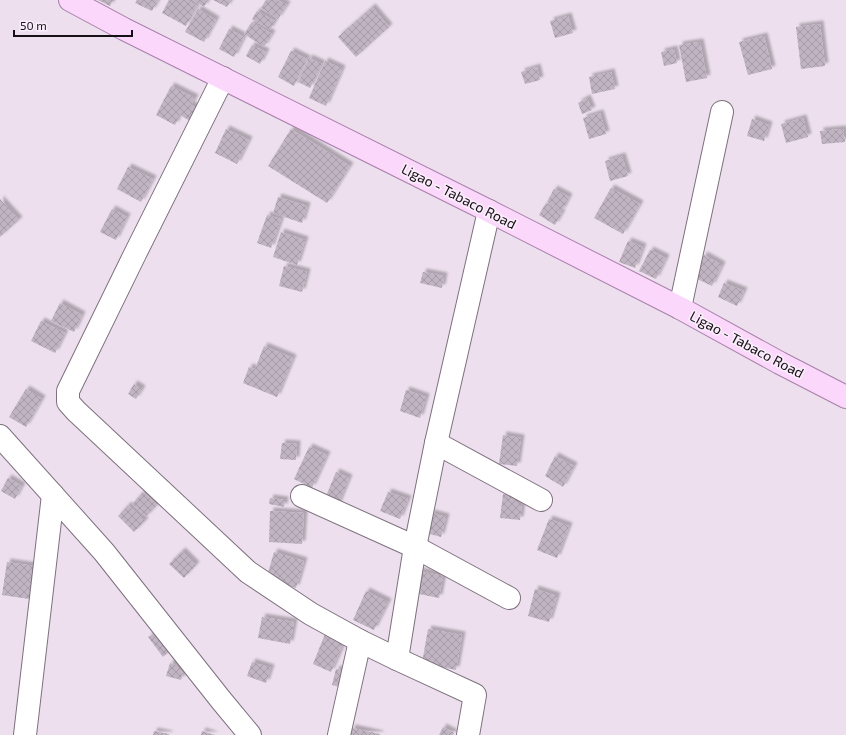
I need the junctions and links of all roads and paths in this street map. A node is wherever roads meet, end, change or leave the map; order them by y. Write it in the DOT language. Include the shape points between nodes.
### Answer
graph roads {
  1 [pos="70,0"];
  2 [pos="223,78"];
  3 [pos="722,112"];
  4 [pos="489,211"];
  5 [pos="680,308"];
  6 [pos="846,396"];
  7 [pos="0,436"];
  8 [pos="436,443"];
  9 [pos="53,495"];
  10 [pos="302,496"];
  11 [pos="541,500"];
  12 [pos="415,547"];
  13 [pos="509,598"];
  14 [pos="360,641"];
  15 [pos="397,659"];
  16 [pos="25,735"];
  17 [pos="250,735"];
  18 [pos="339,735"];
  19 [pos="468,735"];
  1 -- 2 [label="main road, Ligao - Tabaco Road"];
  2 -- 4 [label="main road, Ligao - Tabaco Road"];
  2 -- 14 [label="street" via="71,384 68,402 248,572 311,614"];
  3 -- 5 [label="street"];
  4 -- 5 [label="main road, Ligao - Tabaco Road"];
  4 -- 8 [label="street"];
  5 -- 6 [label="main road, Ligao - Tabaco Road"];
  7 -- 9 [label="street"];
  8 -- 11 [label="street"];
  8 -- 12 [label="street"];
  9 -- 16 [label="street"];
  9 -- 17 [label="street" via="104,552"];
  10 -- 12 [label="street"];
  12 -- 13 [label="street"];
  12 -- 15 [label="street"];
  14 -- 15 [label="street"];
  14 -- 18 [label="street"];
  15 -- 19 [label="street" via="476,695"];
}
